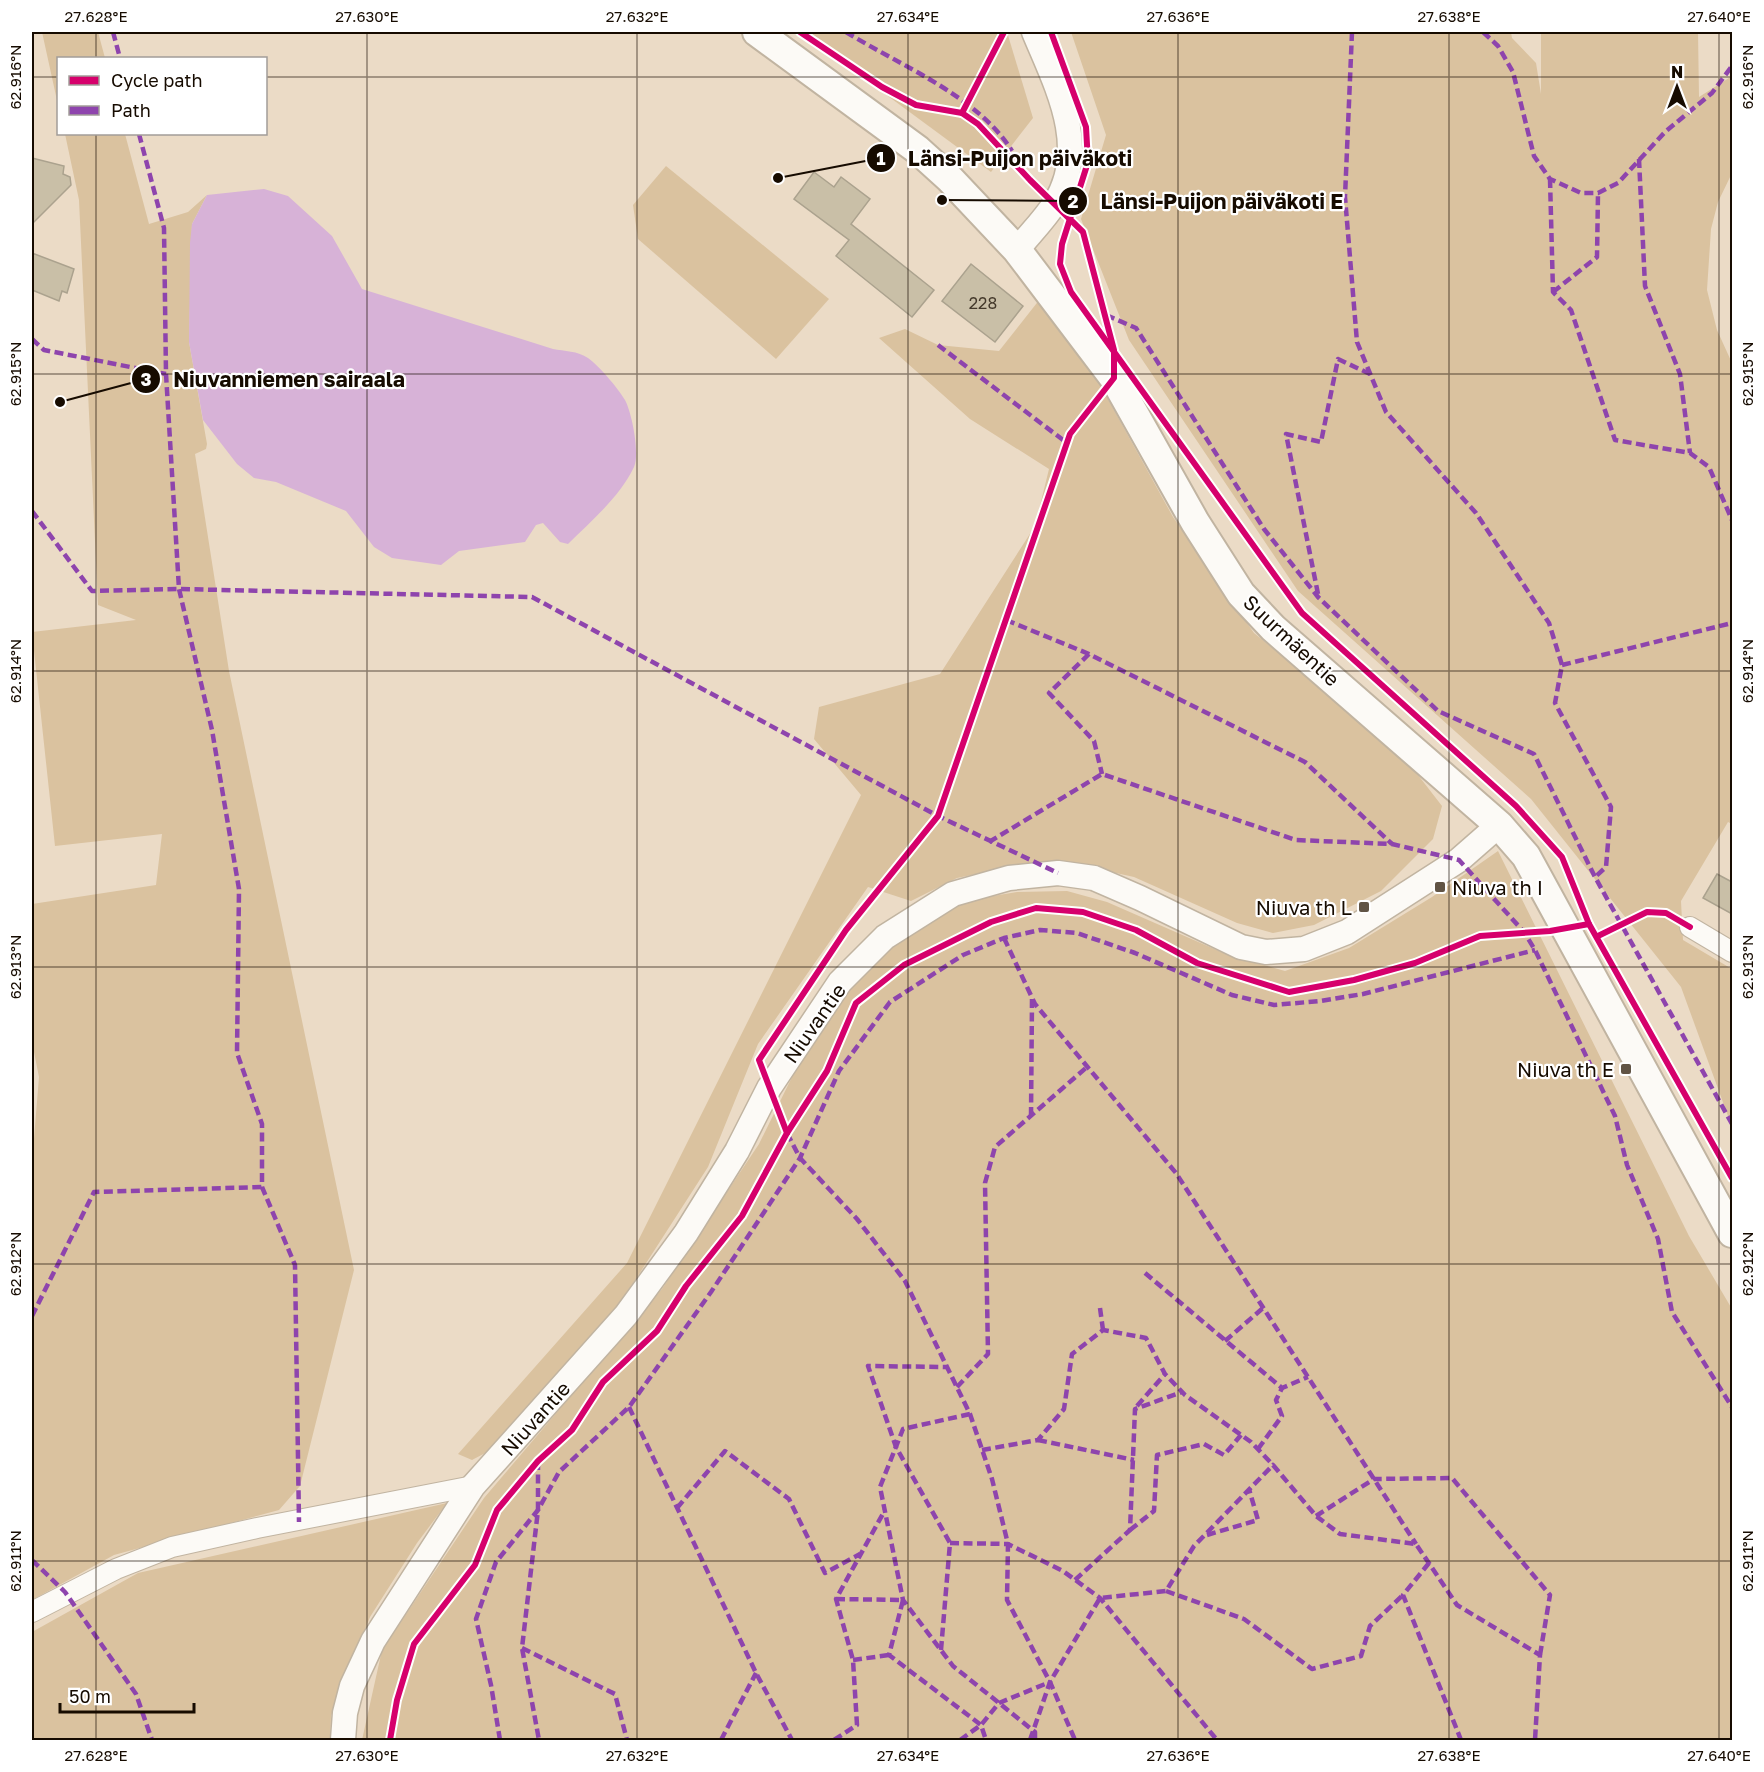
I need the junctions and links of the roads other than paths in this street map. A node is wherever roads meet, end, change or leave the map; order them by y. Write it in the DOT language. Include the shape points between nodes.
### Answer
graph roads {
  1 [pos="757,32"];
  2 [pos="1034,32"];
  3 [pos="1017,250"];
  4 [pos="1499,825"];
  5 [pos="1690,927"];
  6 [pos="1732,952"];
  7 [pos="1732,1233"];
  8 [pos="474,1486"];
  9 [pos="32,1612"];
  10 [pos="343,1740"];
  1 -- 3 [label="main road, Suurmäentie" via="918,150"];
  2 -- 3 [label="street" via="1068,116 1070,142 1066,177 1055,202"];
  3 -- 4 [label="main road, Suurmäentie" via="1114,378 1240,594 1273,628"];
  4 -- 7 [label="main road, Suurmäentie" via="1526,856"];
  4 -- 8 [label="street, Niuvantie" via="1459,860 1347,932 1304,949 1266,952 1241,946 1094,878 1058,873 1009,878 953,894 918,914 885,937 840,982 769,1088 737,1151 680,1242 626,1315"];
  5 -- 6 [label="street"];
  8 -- 9 [label="street" via="172,1547 116,1569"];
  8 -- 10 [label="street, Niuvantie" via="373,1641 352,1686"];
}
